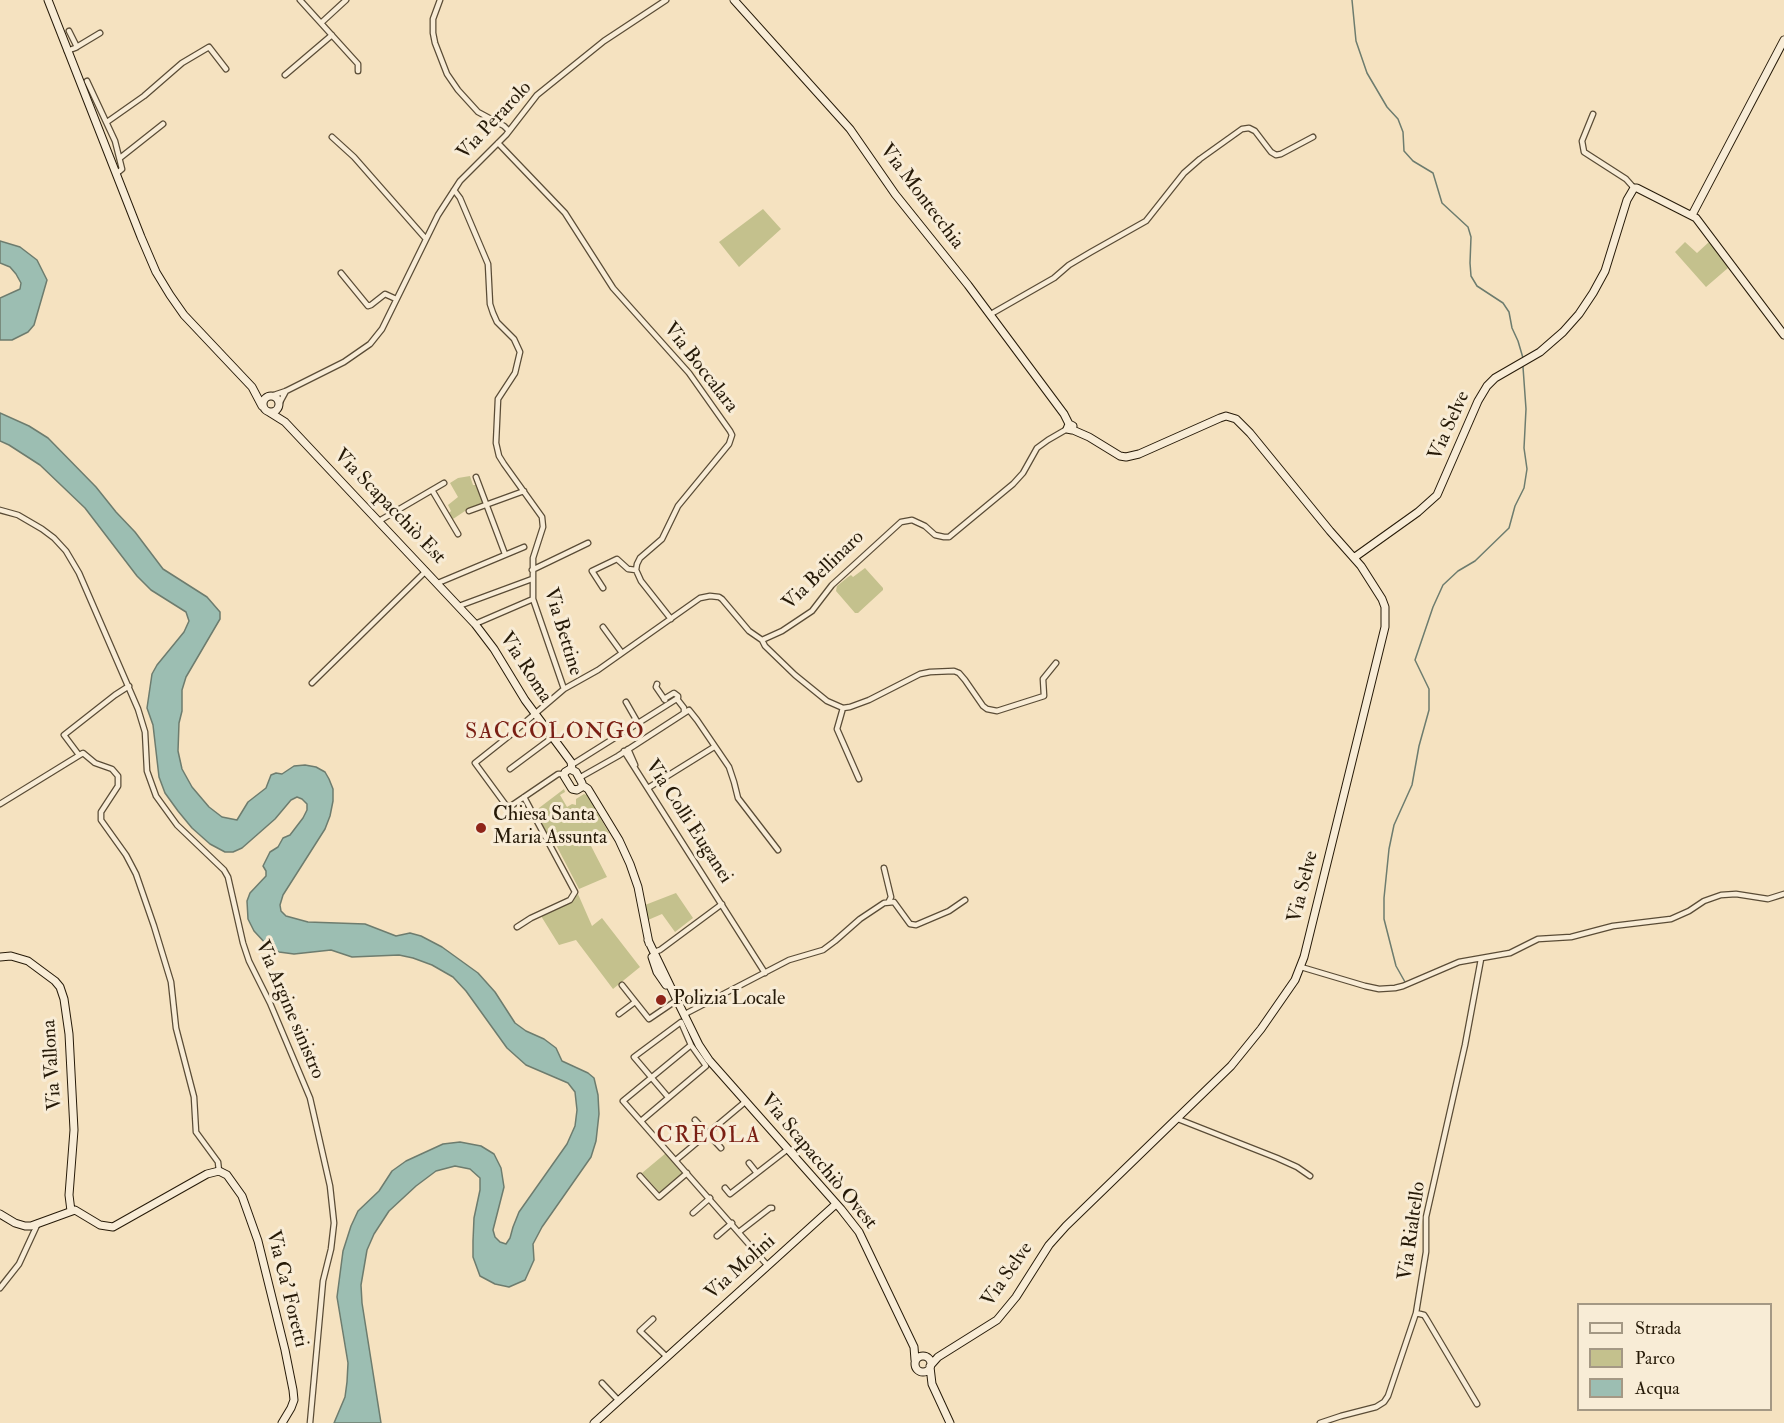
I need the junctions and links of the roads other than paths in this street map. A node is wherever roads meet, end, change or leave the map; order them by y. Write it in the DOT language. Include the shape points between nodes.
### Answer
graph roads {
  1 [pos="48,0"];
  2 [pos="300,0"];
  3 [pos="346,0"];
  4 [pos="440,0"];
  5 [pos="666,0"];
  6 [pos="734,0"];
  7 [pos="321,23"];
  8 [pos="69,31"];
  9 [pos="100,33"];
  10 [pos="332,34"];
  11 [pos="1784,40"];
  12 [pos="77,47"];
  13 [pos="68,51"];
  14 [pos="226,69"];
  15 [pos="358,71"];
  16 [pos="285,75"];
  17 [pos="87,81"];
  18 [pos="1593,114"];
  19 [pos="107,122"];
  20 [pos="163,124"];
  21 [pos="509,131"];
  22 [pos="332,137"];
  23 [pos="1313,137"];
  24 [pos="498,143"];
  25 [pos="120,158"];
  26 [pos="116,174"];
  27 [pos="1634,188"];
  28 [pos="454,189"];
  29 [pos="1692,215"];
  30 [pos="426,239"];
  31 [pos="341,273"];
  32 [pos="396,299"];
  33 [pos="991,314"];
  34 [pos="1784,335"];
  35 [pos="252,387"];
  36 [pos="286,391"];
  37 [pos="270,396"];
  38 [pos="279,405"];
  39 [pos="262,406"];
  40 [pos="269,412"];
  41 [pos="285,422"];
  42 [pos="1070,428"];
  43 [pos="476,477"];
  44 [pos="444,483"];
  45 [pos="432,490"];
  46 [pos="524,491"];
  47 [pos="486,505"];
  48 [pos="0,510"];
  49 [pos="469,512"];
  50 [pos="379,521"];
  51 [pos="459,534"];
  52 [pos="588,543"];
  53 [pos="524,547"];
  54 [pos="505,554"];
  55 [pos="1355,557"];
  56 [pos="532,570"];
  57 [pos="636,570"];
  58 [pos="426,571"];
  59 [pos="532,579"];
  60 [pos="438,583"];
  61 [pos="603,588"];
  62 [pos="533,599"];
  63 [pos="459,606"];
  64 [pos="468,616"];
  65 [pos="671,619"];
  66 [pos="476,624"];
  67 [pos="603,627"];
  68 [pos="762,640"];
  69 [pos="622,653"];
  70 [pos="1056,663"];
  71 [pos="312,682"];
  72 [pos="657,684"];
  73 [pos="129,686"];
  74 [pos="564,689"];
  75 [pos="626,702"];
  76 [pos="666,702"];
  77 [pos="843,708"];
  78 [pos="684,712"];
  79 [pos="535,714"];
  80 [pos="638,723"];
  81 [pos="553,737"];
  82 [pos="714,747"];
  83 [pos="626,750"];
  84 [pos="79,755"];
  85 [pos="618,756"];
  86 [pos="628,757"];
  87 [pos="572,766"];
  88 [pos="636,767"];
  89 [pos="510,769"];
  90 [pos="564,774"];
  91 [pos="859,779"];
  92 [pos="581,780"];
  93 [pos="648,788"];
  94 [pos="524,797"];
  95 [pos="0,804"];
  96 [pos="778,850"];
  97 [pos="884,868"];
  98 [pos="1784,894"];
  99 [pos="965,900"];
  100 [pos="889,901"];
  101 [pos="722,904"];
  102 [pos="517,927"];
  103 [pos="648,940"];
  104 [pos="654,952"];
  105 [pos="0,957"];
  106 [pos="1481,959"];
  107 [pos="1301,967"];
  108 [pos="765,973"];
  109 [pos="622,985"];
  110 [pos="676,998"];
  111 [pos="635,1002"];
  112 [pos="683,1011"];
  113 [pos="619,1014"];
  114 [pos="689,1030"];
  115 [pos="692,1045"];
  116 [pos="701,1054"];
  117 [pos="651,1077"];
  118 [pos="668,1097"];
  119 [pos="745,1102"];
  120 [pos="1178,1119"];
  121 [pos="695,1120"];
  122 [pos="641,1121"];
  123 [pos="708,1134"];
  124 [pos="721,1148"];
  125 [pos="788,1149"];
  126 [pos="676,1160"];
  127 [pos="749,1163"];
  128 [pos="219,1171"];
  129 [pos="687,1173"];
  130 [pos="757,1173"];
  131 [pos="640,1176"];
  132 [pos="1310,1176"];
  133 [pos="725,1188"];
  134 [pos="710,1198"];
  135 [pos="836,1204"];
  136 [pos="772,1208"];
  137 [pos="71,1210"];
  138 [pos="693,1213"];
  139 [pos="0,1214"];
  140 [pos="38,1223"];
  141 [pos="732,1224"];
  142 [pos="739,1232"];
  143 [pos="717,1236"];
  144 [pos="768,1266"];
  145 [pos="0,1288"];
  146 [pos="1416,1313"];
  147 [pos="653,1319"];
  148 [pos="914,1347"];
  149 [pos="926,1356"];
  150 [pos="667,1357"];
  151 [pos="938,1357"];
  152 [pos="915,1360"];
  153 [pos="930,1367"];
  154 [pos="919,1371"];
  155 [pos="602,1383"];
  156 [pos="932,1384"];
  157 [pos="619,1401"];
  158 [pos="1477,1404"];
  159 [pos="282,1423"];
  160 [pos="310,1423"];
  161 [pos="594,1423"];
  162 [pos="950,1423"];
  163 [pos="1320,1423"];
  1 -- 13 [label="street, Via Scapacchiò Est"];
  2 -- 7 [label="street"];
  3 -- 7 [label="street"];
  4 -- 21 [label="street" via="433,33 447,74 478,112"];
  5 -- 21 [label="street, Via Perarolo" via="604,41 537,95"];
  6 -- 33 [label="street, Via Montecchia" via="850,129 895,194"];
  7 -- 10 [label="street"];
  8 -- 12 [label="street"];
  9 -- 12 [label="street"];
  10 -- 15 [label="street" via="358,64"];
  10 -- 16 [label="street"];
  11 -- 29 [label="street"];
  12 -- 13 [label="street"];
  13 -- 26 [label="street, Via Scapacchiò Est"];
  14 -- 19 [label="street" via="209,46"];
  17 -- 19 [label="street"];
  18 -- 27 [label="street" via="1582,141 1584,152"];
  19 -- 25 [label="street"];
  20 -- 25 [label="street"];
  21 -- 24 [label="street, Via Perarolo"];
  22 -- 30 [label="street"];
  23 -- 33 [label="street" via="1276,155 1255,131 1242,129 1184,173 1146,221"];
  24 -- 28 [label="street, Via Perarolo"];
  24 -- 57 [label="street, Via Boccalara" via="565,213 613,288 689,373 732,435 729,444 678,506 662,539 640,558"];
  25 -- 26 [label="street" via="122,169"];
  26 -- 35 [label="street, Via Scapacchiò Est" via="150,260 170,295"];
  27 -- 29 [label="street"];
  27 -- 55 [label="street, Via Selve" via="1605,271 1588,302 1563,333 1496,378 1483,392 1441,488 1431,502"];
  28 -- 30 [label="street, Via Perarolo"];
  28 -- 46 [label="street, Via Bettine" via="488,264 493,313 520,352 515,373 498,399 496,443 499,456"];
  29 -- 34 [label="street"];
  30 -- 32 [label="street, Via Perarolo"];
  31 -- 32 [label="street" via="368,306 385,294"];
  32 -- 36 [label="street, Via Perarolo" via="370,344 344,362"];
  33 -- 42 [label="street, Via Montecchia" via="1064,414"];
  35 -- 37 [label="street, Via Scapacchiò Est"];
  35 -- 39 [label="street, Via Scapacchiò Est"];
  36 -- 37 [label="street, Via Perarolo"];
  36 -- 38 [label="street"];
  37 -- 38 [label="street, Via Scapacchiò Est"];
  37 -- 39 [label="street" via="263,399"];
  38 -- 40 [label="street"];
  38 -- 41 [label="street, Via Scapacchiò Est"];
  39 -- 40 [label="street, Via Scapacchiò Est"];
  40 -- 41 [label="street, Via Scapacchiò Est"];
  41 -- 50 [label="street, Via Scapacchiò Est"];
  42 -- 55 [label="street" via="1126,457 1213,420 1232,417"];
  42 -- 68 [label="street, Via Bellinaro" via="1037,448 1013,484 954,534 944,537 912,520 901,522 832,585 812,611"];
  43 -- 47 [label="street"];
  44 -- 45 [label="street"];
  45 -- 50 [label="street"];
  45 -- 51 [label="street"];
  46 -- 47 [label="street"];
  46 -- 56 [label="street, Via Bettine" via="543,520"];
  47 -- 49 [label="street"];
  47 -- 54 [label="street"];
  48 -- 73 [label="street, Via Argine sinistro" via="31,521 66,551"];
  50 -- 58 [label="street, Via Scapacchiò Est"];
  52 -- 56 [label="street"];
  53 -- 54 [label="street"];
  54 -- 60 [label="street"];
  55 -- 107 [label="street, Via Selve" via="1382,599 1386,627"];
  56 -- 59 [label="street, Via Bettine"];
  57 -- 61 [label="street" via="628,569 617,559 592,571"];
  57 -- 65 [label="street"];
  58 -- 60 [label="street, Via Scapacchiò Est"];
  58 -- 71 [label="street"];
  59 -- 62 [label="street, Via Bettine"];
  59 -- 63 [label="street"];
  60 -- 63 [label="street, Via Scapacchiò Est"];
  62 -- 66 [label="street"];
  62 -- 74 [label="street, Via Bettine"];
  63 -- 64 [label="street, Via Scapacchiò Est"];
  64 -- 66 [label="street, Via Roma"];
  65 -- 68 [label="street" via="700,598 719,597"];
  65 -- 69 [label="street"];
  66 -- 79 [label="street, Via Roma"];
  67 -- 69 [label="street"];
  68 -- 77 [label="street" via="795,675 827,701"];
  69 -- 74 [label="street"];
  70 -- 77 [label="street" via="1043,679 1044,696 998,711 983,706 954,671 920,674 869,700"];
  72 -- 76 [label="street"];
  73 -- 84 [label="street" via="64,735"];
  73 -- 160 [label="street, Via Argine sinistro" via="145,732 147,771 156,796 177,825 228,877 249,961 315,1113 334,1223 323,1281"];
  74 -- 79 [label="street"];
  75 -- 80 [label="street"];
  76 -- 78 [label="street" via="677,699"];
  76 -- 80 [label="street"];
  77 -- 91 [label="street" via="837,729"];
  78 -- 82 [label="street" via="692,712"];
  78 -- 83 [label="street"];
  79 -- 81 [label="street, Via Roma"];
  79 -- 94 [label="street" via="475,763 508,808"];
  80 -- 87 [label="street"];
  81 -- 87 [label="street, Via Roma"];
  81 -- 89 [label="street"];
  82 -- 93 [label="street"];
  82 -- 96 [label="street" via="729,767 738,798"];
  83 -- 85 [label="street, Via Colli Euganei"];
  83 -- 86 [label="street, Via Colli Euganei"];
  83 -- 88 [label="street"];
  84 -- 95 [label="street"];
  84 -- 128 [label="street" via="86,754 118,776 118,786 101,812 101,820 136,874 154,926 171,982 173,1015 194,1097 196,1132 218,1162"];
  85 -- 86 [label="street, Via Colli Euganei"];
  85 -- 92 [label="street, Via Colli Euganei"];
  86 -- 88 [label="street, Via Colli Euganei"];
  87 -- 90 [label="street"];
  87 -- 92 [label="street, Via Roma"];
  88 -- 93 [label="street, Via Colli Euganei"];
  90 -- 92 [label="street" via="573,790 579,790"];
  90 -- 94 [label="street"];
  92 -- 103 [label="street" via="625,852 638,887"];
  93 -- 101 [label="street, Via Colli Euganei"];
  94 -- 102 [label="street" via="575,892 570,900"];
  97 -- 100 [label="street"];
  98 -- 106 [label="street" via="1768,899 1721,894 1671,919 1538,939 1510,953"];
  99 -- 100 [label="street" via="916,925 910,924 898,906"];
  100 -- 108 [label="street" via="823,950 793,958"];
  101 -- 104 [label="street, Via Colli Euganei"];
  101 -- 108 [label="street, Via Colli Euganei"];
  103 -- 104 [label="street"];
  103 -- 110 [label="street" via="657,972"];
  104 -- 110 [label="street"];
  105 -- 137 [label="street, Via Vallona" via="28,961 55,981 64,999 74,1120"];
  106 -- 107 [label="street" via="1453,964 1403,986 1386,989 1365,987"];
  106 -- 146 [label="street, Via Rialtello" via="1426,1217 1426,1252"];
  107 -- 120 [label="street, Via Selve" via="1281,1001 1231,1066"];
  108 -- 112 [label="street"];
  109 -- 111 [label="street"];
  110 -- 111 [label="street" via="649,1020"];
  110 -- 112 [label="street"];
  111 -- 113 [label="street"];
  112 -- 114 [label="street, Via Scapacchiò Ovest"];
  114 -- 115 [label="street"];
  114 -- 116 [label="street, Via Scapacchiò Ovest"];
  114 -- 117 [label="street" via="679,1022 634,1057"];
  115 -- 116 [label="street"];
  115 -- 117 [label="street"];
  116 -- 118 [label="street" via="706,1066"];
  116 -- 119 [label="street, Via Scapacchiò Ovest"];
  117 -- 118 [label="street"];
  117 -- 122 [label="street" via="623,1101"];
  118 -- 122 [label="street"];
  119 -- 123 [label="street"];
  119 -- 125 [label="street, Via Scapacchiò Ovest"];
  120 -- 132 [label="street" via="1286,1162"];
  120 -- 151 [label="street, Via Selve" via="1049,1245 998,1320"];
  121 -- 123 [label="street"];
  122 -- 126 [label="street"];
  123 -- 124 [label="street"];
  123 -- 126 [label="street"];
  125 -- 130 [label="street"];
  125 -- 135 [label="street, Via Scapacchiò Ovest"];
  126 -- 129 [label="street"];
  127 -- 130 [label="street"];
  128 -- 137 [label="street" via="112,1227"];
  128 -- 159 [label="street, Via Ca' Foretti" via="227,1175 243,1196 272,1296 294,1400"];
  129 -- 131 [label="street" via="659,1197"];
  129 -- 134 [label="street"];
  130 -- 133 [label="street" via="730,1194"];
  134 -- 138 [label="street"];
  134 -- 141 [label="street"];
  135 -- 144 [label="street, Via Molini"];
  135 -- 148 [label="street, Via Scapacchiò Ovest" via="862,1238"];
  136 -- 142 [label="street"];
  137 -- 140 [label="street"];
  139 -- 140 [label="street" via="20,1225"];
  140 -- 145 [label="street" via="19,1264"];
  141 -- 142 [label="street"];
  141 -- 143 [label="street"];
  142 -- 144 [label="street"];
  144 -- 150 [label="street, Via Molini"];
  146 -- 158 [label="street" via="1424,1315"];
  146 -- 163 [label="street, Via Rialtello" via="1384,1402"];
  147 -- 150 [label="street" via="640,1331"];
  148 -- 149 [label="street, Via Scapacchiò Ovest"];
  148 -- 152 [label="street, Via Scapacchiò Ovest"];
  149 -- 151 [label="street"];
  149 -- 152 [label="street"];
  149 -- 153 [label="street, Via Scapacchiò Ovest"];
  150 -- 157 [label="street, Via Molini"];
  151 -- 153 [label="street, Via Selve"];
  152 -- 154 [label="street, Via Scapacchiò Ovest"];
  153 -- 154 [label="street"];
  153 -- 156 [label="street, Via Scapacchiò Ovest"];
  154 -- 156 [label="street, Via Scapacchiò Ovest"];
  155 -- 157 [label="street"];
  156 -- 162 [label="street, Via Scapacchiò Ovest"];
  157 -- 161 [label="street, Via Molini"];
}
